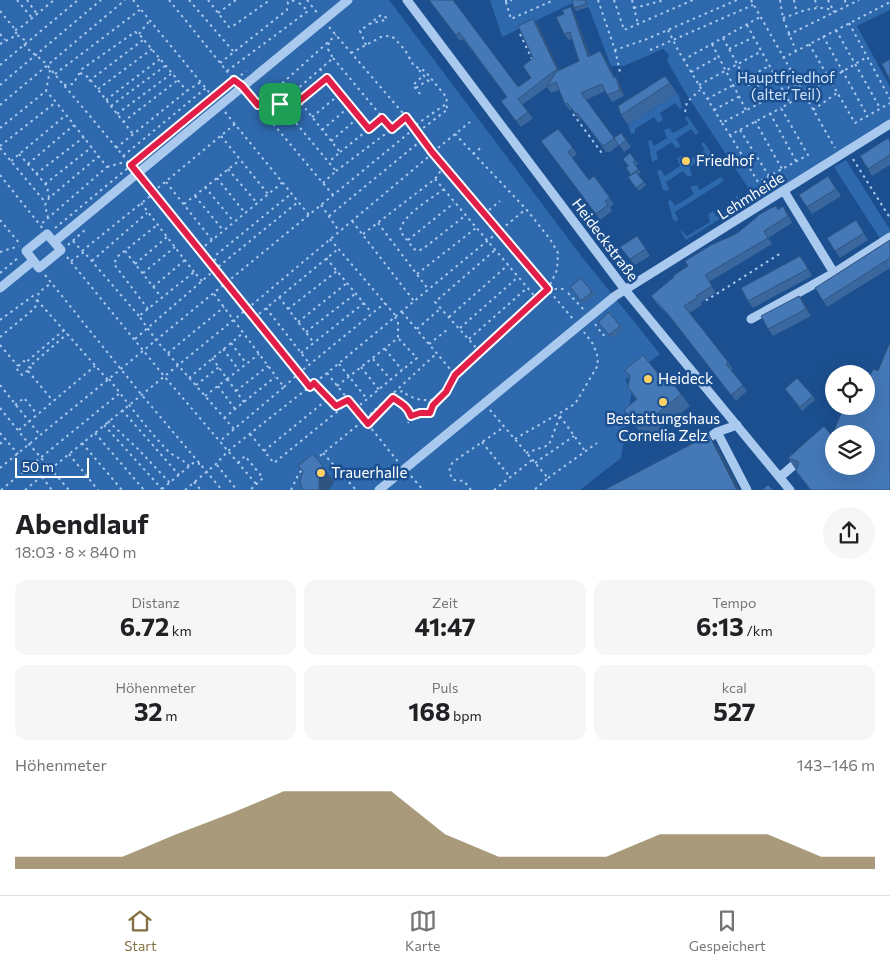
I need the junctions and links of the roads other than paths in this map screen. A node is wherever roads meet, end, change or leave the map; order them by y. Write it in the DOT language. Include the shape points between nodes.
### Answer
graph roads {
  1 [pos="348,0"];
  2 [pos="407,0"];
  3 [pos="890,124"];
  4 [pos="784,191"];
  5 [pos="890,237"];
  6 [pos="54,242"];
  7 [pos="33,260"];
  8 [pos="834,273"];
  9 [pos="0,288"];
  10 [pos="626,290"];
  11 [pos="751,319"];
  12 [pos="737,425"];
  13 [pos="717,432"];
  14 [pos="694,448"];
  15 [pos="808,453"];
  16 [pos="780,477"];
  17 [pos="379,490"];
  18 [pos="747,490"];
  19 [pos="790,490"];
  1 -- 6 [label="street"];
  2 -- 10 [label="street, Heideckstraße"];
  3 -- 4 [label="street, Lehmheide"];
  4 -- 8 [label="street"];
  4 -- 10 [label="street, Lehmheide"];
  5 -- 8 [label="street"];
  6 -- 7 [label="street" via="47,234 26,251"];
  6 -- 7 [label="street" via="61,250 39,268"];
  7 -- 9 [label="street"];
  8 -- 11 [label="street"];
  10 -- 12 [label="street, Heideckstraße"];
  10 -- 17 [label="street, Lehmheide" via="578,325"];
  12 -- 13 [label="street"];
  12 -- 16 [label="street, Heideckstraße"];
  13 -- 14 [label="street"];
  13 -- 18 [label="street"];
  15 -- 16 [label="street"];
  16 -- 19 [label="street, Heideckstraße"];
}
